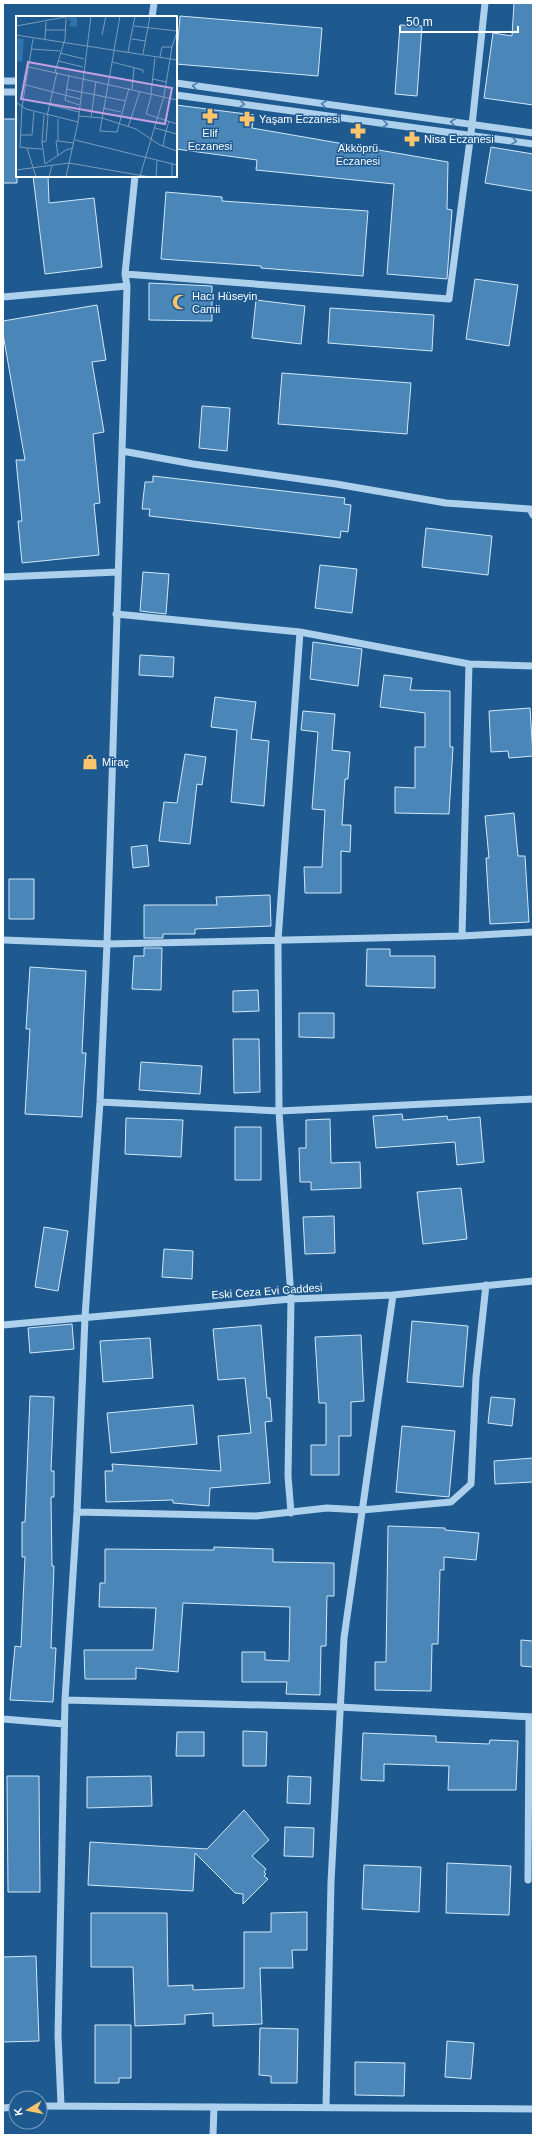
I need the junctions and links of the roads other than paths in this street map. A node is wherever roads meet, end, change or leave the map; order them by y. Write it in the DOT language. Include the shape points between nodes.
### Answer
graph roads {
  1 [pos="154,3"];
  2 [pos="485,3"];
  3 [pos="152,16"];
  4 [pos="3,81"];
  5 [pos="16,81"];
  6 [pos="177,83"];
  7 [pos="3,92"];
  8 [pos="16,92"];
  9 [pos="177,95"];
  10 [pos="472,125"];
  11 [pos="533,133"];
  12 [pos="471,136"];
  13 [pos="533,144"];
  14 [pos="135,177"];
  15 [pos="125,274"];
  16 [pos="127,286"];
  17 [pos="3,297"];
  18 [pos="122,451"];
  19 [pos="533,515"];
  20 [pos="118,572"];
  21 [pos="3,577"];
  22 [pos="116,614"];
  23 [pos="300,632"];
  24 [pos="469,664"];
  25 [pos="533,666"];
  26 [pos="533,932"];
  27 [pos="462,936"];
  28 [pos="3,940"];
  29 [pos="278,940"];
  30 [pos="107,944"];
  31 [pos="533,1099"];
  32 [pos="100,1102"];
  33 [pos="279,1111"];
  34 [pos="533,1281"];
  35 [pos="486,1285"];
  36 [pos="394,1295"];
  37 [pos="291,1299"];
  38 [pos="85,1317"];
  39 [pos="3,1325"];
  40 [pos="362,1510"];
  41 [pos="77,1512"];
  42 [pos="291,1513"];
  43 [pos="65,1700"];
  44 [pos="339,1707"];
  45 [pos="531,1717"];
  46 [pos="3,1719"];
  47 [pos="64,1724"];
  48 [pos="528,1880"];
  49 [pos="61,2105"];
  50 [pos="48,2106"];
  51 [pos="214,2107"];
  52 [pos="326,2107"];
  53 [pos="533,2109"];
  54 [pos="213,2135"];
  1 -- 3 [label="street"];
  2 -- 10 [label="street"];
  4 -- 5 [label="street"];
  10 -- 6 [label="street, one-way"];
  7 -- 8 [label="street"];
  9 -- 12 [label="street, one-way"];
  10 -- 11 [label="street"];
  10 -- 12 [label="street"];
  12 -- 13 [label="street, one-way"];
  12 -- 15 [label="street" via="449,299"];
  14 -- 15 [label="street"];
  15 -- 16 [label="street"];
  16 -- 17 [label="street"];
  16 -- 18 [label="street"];
  18 -- 19 [label="street" via="446,503 530,509"];
  18 -- 20 [label="street"];
  20 -- 21 [label="street"];
  20 -- 22 [label="street"];
  22 -- 23 [label="street"];
  22 -- 30 [label="street"];
  23 -- 24 [label="street"];
  23 -- 29 [label="street"];
  24 -- 25 [label="street"];
  24 -- 27 [label="street"];
  26 -- 27 [label="street"];
  27 -- 29 [label="street"];
  28 -- 30 [label="street"];
  29 -- 30 [label="street"];
  29 -- 33 [label="street"];
  30 -- 32 [label="street"];
  31 -- 33 [label="street"];
  32 -- 33 [label="street"];
  32 -- 38 [label="street"];
  33 -- 37 [label="street"];
  34 -- 35 [label="street, Eski Ceza Evi Caddesi"];
  35 -- 36 [label="street, Eski Ceza Evi Caddesi"];
  35 -- 40 [label="street" via="476,1377 471,1484 451,1502"];
  36 -- 37 [label="street, Eski Ceza Evi Caddesi"];
  36 -- 40 [label="street"];
  37 -- 38 [label="street, Eski Ceza Evi Caddesi"];
  37 -- 42 [label="street" via="288,1476"];
  38 -- 39 [label="street, Eski Ceza Evi Caddesi"];
  38 -- 41 [label="street"];
  40 -- 42 [label="street" via="327,1508"];
  40 -- 44 [label="street" via="344,1638"];
  41 -- 42 [label="street" via="256,1516"];
  41 -- 43 [label="street"];
  43 -- 44 [label="street"];
  43 -- 47 [label="street"];
  44 -- 45 [label="street"];
  44 -- 52 [label="street" via="331,1882"];
  45 -- 48 [label="street"];
  46 -- 47 [label="street"];
  47 -- 49 [label="street" via="58,2035"];
  49 -- 50 [label="street"];
  49 -- 51 [label="street"];
  51 -- 52 [label="street"];
  51 -- 54 [label="street"];
  52 -- 53 [label="street"];
}
